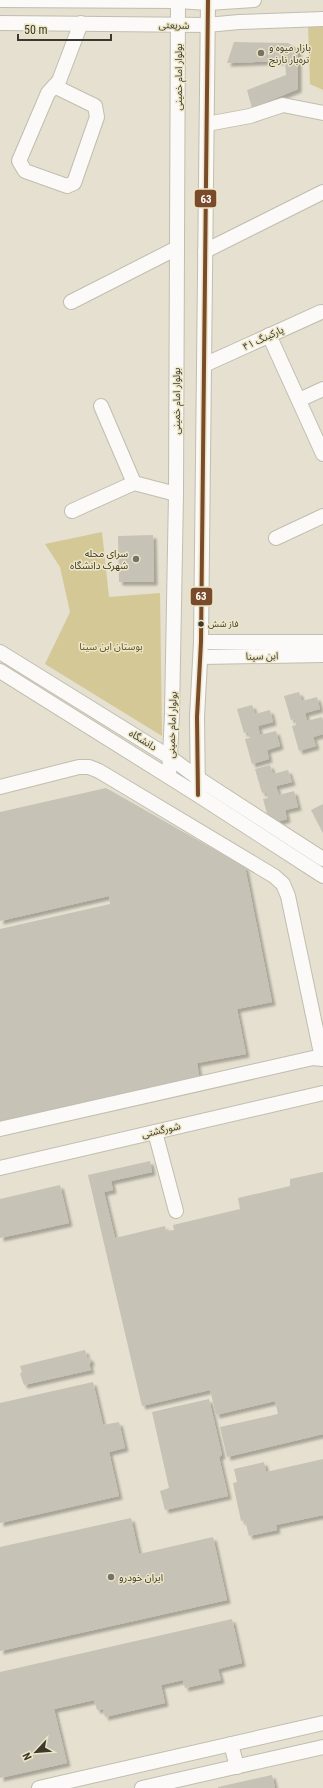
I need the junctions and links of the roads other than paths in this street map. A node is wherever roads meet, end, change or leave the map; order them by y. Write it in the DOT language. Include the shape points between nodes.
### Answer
graph roads {
  1 [pos="0,0"];
  2 [pos="254,0"];
  3 [pos="178,1"];
  4 [pos="208,1"];
  5 [pos="323,20"];
  6 [pos="0,23"];
  7 [pos="81,23"];
  8 [pos="178,25"];
  9 [pos="207,25"];
  10 [pos="54,86"];
  11 [pos="323,113"];
  12 [pos="207,124"];
  13 [pos="323,192"];
  14 [pos="177,248"];
  15 [pos="205,251"];
  16 [pos="71,302"];
  17 [pos="322,312"];
  18 [pos="269,335"];
  19 [pos="204,365"];
  20 [pos="323,389"];
  21 [pos="299,400"];
  22 [pos="101,406"];
  23 [pos="323,454"];
  24 [pos="134,483"];
  25 [pos="176,494"];
  26 [pos="72,511"];
  27 [pos="323,516"];
  28 [pos="276,538"];
  29 [pos="201,642"];
  30 [pos="323,642"];
  31 [pos="0,652"];
  32 [pos="323,655"];
  33 [pos="201,657"];
  34 [pos="0,671"];
  35 [pos="171,758"];
  36 [pos="169,776"];
  37 [pos="199,779"];
  38 [pos="0,787"];
  39 [pos="198,795"];
  40 [pos="323,859"];
  41 [pos="323,876"];
  42 [pos="322,1058"];
  43 [pos="323,1093"];
  44 [pos="0,1128"];
  45 [pos="155,1132"];
  46 [pos="0,1168"];
  47 [pos="176,1211"];
  48 [pos="320,1724"];
  49 [pos="231,1744"];
  50 [pos="323,1747"];
  51 [pos="237,1767"];
  52 [pos="57,1786"];
  53 [pos="39,1788"];
  54 [pos="142,1788"];
  1 -- 3 [label="street"];
  2 -- 4 [label="street"];
  3 -- 4 [label="street"];
  3 -- 8 [label="street, بولوار امام خمینی"];
  4 -- 9 [label="street"];
  5 -- 9 [label="street, شریعتی"];
  6 -- 7 [label="street, شریعتی"];
  7 -- 8 [label="street, شریعتی"];
  7 -- 10 [label="street" via="59,80"];
  8 -- 9 [label="street, شریعتی"];
  8 -- 14 [label="street, بولوار امام خمینی"];
  9 -- 12 [label="street"];
  10 -- 10 [label="street" via="48,93 19,161 25,171 66,186 74,183 97,117 95,106"];
  11 -- 12 [label="street" via="282,105 250,116"];
  12 -- 15 [label="street"];
  13 -- 15 [label="street"];
  14 -- 16 [label="street"];
  14 -- 25 [label="street, بولوار امام خمینی"];
  15 -- 19 [label="street"];
  17 -- 18 [label="street, پارکینگ ۴۱"];
  18 -- 19 [label="street, پارکینگ ۴۱"];
  18 -- 21 [label="street"];
  19 -- 29 [label="street"];
  20 -- 21 [label="street"];
  21 -- 23 [label="street"];
  22 -- 24 [label="street"];
  24 -- 25 [label="street"];
  24 -- 26 [label="street"];
  25 -- 35 [label="street, بولوار امام خمینی"];
  27 -- 28 [label="street"];
  29 -- 30 [label="street, ابن سینا"];
  29 -- 33 [label="street"];
  31 -- 35 [label="street, دانشگاه"];
  32 -- 33 [label="street, ابن سینا"];
  33 -- 37 [label="street" via="197,717"];
  34 -- 36 [label="street, دانشگاه"];
  35 -- 36 [label="street, بولوار امام خمینی"];
  35 -- 37 [label="street, دانشگاه"];
  36 -- 39 [label="street, دانشگاه"];
  37 -- 39 [label="street"];
  37 -- 40 [label="street, دانشگاه"];
  38 -- 42 [label="street" via="79,767 89,767 274,876 283,884 288,896"];
  39 -- 41 [label="street, دانشگاه"];
  42 -- 44 [label="street"];
  43 -- 45 [label="street, شورگشتی"];
  45 -- 46 [label="street, شورگشتی"];
  45 -- 47 [label="street"];
  48 -- 49 [label="street"];
  48 -- 50 [label="street"];
  49 -- 51 [label="street"];
  49 -- 52 [label="street"];
  50 -- 51 [label="street"];
  51 -- 54 [label="street"];
  52 -- 53 [label="street"];
}
